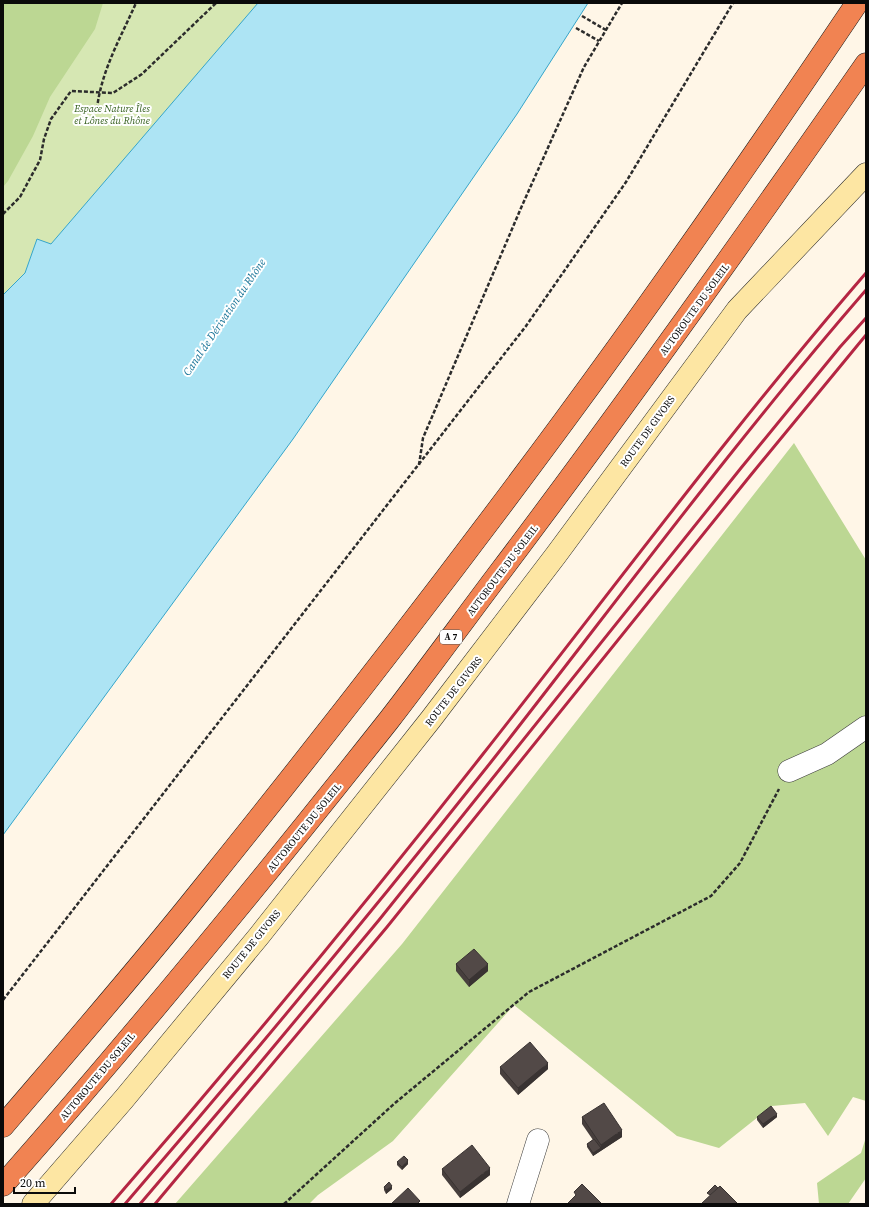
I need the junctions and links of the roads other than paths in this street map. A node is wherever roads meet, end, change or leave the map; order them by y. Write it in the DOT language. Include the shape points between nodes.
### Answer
graph roads {
  1 [pos="857,3"];
  2 [pos="866,64"];
  3 [pos="866,174"];
  4 [pos="866,726"];
  5 [pos="789,771"];
  6 [pos="3,1126"];
  7 [pos="538,1140"];
  8 [pos="3,1186"];
  9 [pos="33,1204"];
  10 [pos="518,1204"];
  1 -- 6 [label="highway" via="625,337 435,593 198,894"];
  2 -- 8 [label="highway, AUTOROUTE DU SOLEIL / A 7" via="648,373 391,716 230,918"];
  3 -- 9 [label="main road, ROUTE DE GIVORS" via="737,310 556,556 431,719 254,942"];
  4 -- 5 [label="street" via="827,754"];
  7 -- 10 [label="street"];
}
